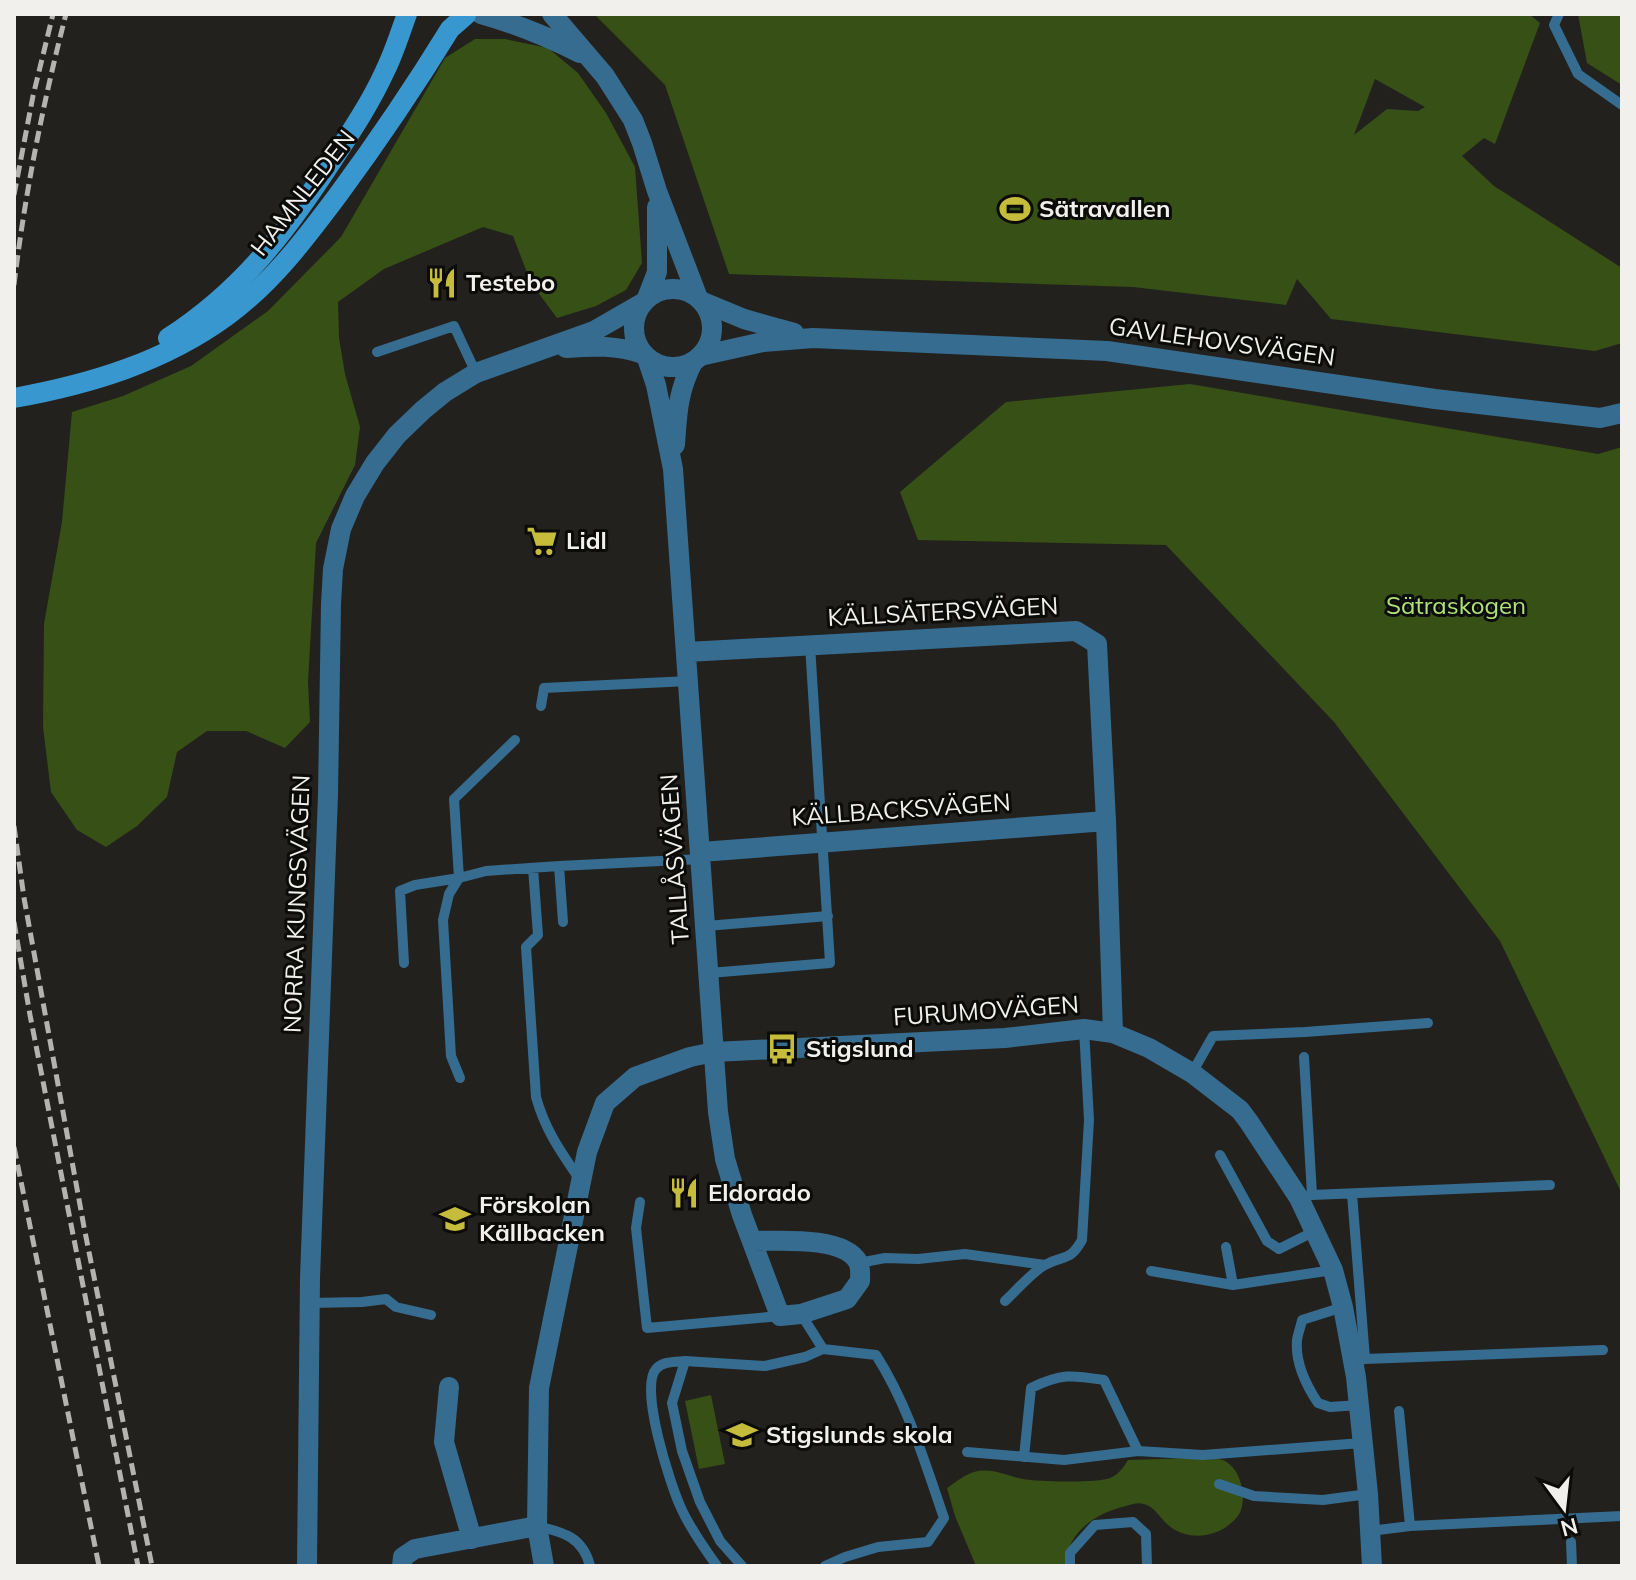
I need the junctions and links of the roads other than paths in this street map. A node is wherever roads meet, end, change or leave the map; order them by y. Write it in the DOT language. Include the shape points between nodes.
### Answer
graph roads {
  1 [pos="407,14"];
  2 [pos="469,14"];
  3 [pos="552,14"];
  4 [pos="1559,14"];
  5 [pos="591,59"];
  6 [pos="1622,105"];
  7 [pos="657,191"];
  8 [pos="700,300"];
  9 [pos="644,301"];
  10 [pos="813,338"];
  11 [pos="546,349"];
  12 [pos="377,352"];
  13 [pos="645,356"];
  14 [pos="697,359"];
  15 [pos="476,373"];
  16 [pos="99,379"];
  17 [pos="14,398"];
  18 [pos="1622,413"];
  19 [pos="673,469"];
  20 [pos="810,645"];
  21 [pos="687,652"];
  22 [pos="689,681"];
  23 [pos="541,706"];
  24 [pos="515,740"];
  25 [pos="1106,821"];
  26 [pos="822,841"];
  27 [pos="701,855"];
  28 [pos="559,866"];
  29 [pos="533,868"];
  30 [pos="459,878"];
  31 [pos="828,916"];
  32 [pos="563,922"];
  33 [pos="706,926"];
  34 [pos="404,963"];
  35 [pos="709,973"];
  36 [pos="1428,1023"];
  37 [pos="1084,1029"];
  38 [pos="1113,1033"];
  39 [pos="714,1052"];
  40 [pos="1304,1057"];
  41 [pos="1192,1073"];
  42 [pos="460,1078"];
  43 [pos="1220,1155"];
  44 [pos="581,1182"];
  45 [pos="1550,1185"];
  46 [pos="1352,1194"];
  47 [pos="1305,1197"];
  48 [pos="640,1202"];
  49 [pos="1315,1231"];
  50 [pos="753,1241"];
  51 [pos="1226,1247"];
  52 [pos="859,1263"];
  53 [pos="1045,1265"];
  54 [pos="1333,1270"];
  55 [pos="1151,1271"];
  56 [pos="1233,1285"];
  57 [pos="1005,1301"];
  58 [pos="310,1303"];
  59 [pos="1343,1307"];
  60 [pos="801,1314"];
  61 [pos="431,1315"];
  62 [pos="780,1316"];
  63 [pos="823,1349"];
  64 [pos="1603,1350"];
  65 [pos="1359,1360"];
  66 [pos="685,1361"];
  67 [pos="449,1387"];
  68 [pos="1359,1405"];
  69 [pos="1399,1411"];
  70 [pos="1362,1443"];
  71 [pos="1138,1451"];
  72 [pos="967,1452"];
  73 [pos="1024,1457"];
  74 [pos="1219,1484"];
  75 [pos="1368,1494"];
  76 [pos="1622,1516"];
  77 [pos="537,1526"];
  78 [pos="1410,1526"];
  79 [pos="1370,1531"];
  80 [pos="472,1539"];
  81 [pos="1571,1542"];
  82 [pos="307,1566"];
  83 [pos="402,1566"];
  84 [pos="544,1566"];
  85 [pos="590,1566"];
  86 [pos="717,1566"];
  87 [pos="742,1566"];
  88 [pos="825,1566"];
  89 [pos="1070,1566"];
  90 [pos="1147,1566"];
  91 [pos="1372,1566"];
  92 [pos="1572,1566"];
  1 -- 16 [label="main road, HAMNLEDEN" via="378,85 275,243 183,328"];
  2 -- 5 [label="street, TALLÅSVÄGEN" via="515,23"];
  2 -- 16 [label="main road, HAMNLEDEN" via="450,29 366,157 289,259 258,290 190,340"];
  3 -- 5 [label="street, TALLÅSVÄGEN"];
  4 -- 6 [label="lane" via="1554,25 1578,74"];
  5 -- 7 [label="street, TALLÅSVÄGEN" via="633,120"];
  7 -- 8 [label="street, TALLÅSVÄGEN"];
  7 -- 9 [label="street, TALLÅSVÄGEN" via="657,272"];
  8 -- 9 [label="street" via="689,292 667,289"];
  8 -- 10 [label="street, GAVLEHOVSVÄGEN" via="770,328"];
  8 -- 14 [label="street, TALLÅSVÄGEN" via="709,312 712,336"];
  9 -- 11 [label="street, NORRA KUNGSVÄGEN" via="594,331"];
  9 -- 13 [label="street, TALLÅSVÄGEN" via="633,329"];
  10 -- 14 [label="street, GAVLEHOVSVÄGEN" via="763,342"];
  10 -- 18 [label="street, GAVLEHOVSVÄGEN" via="1107,351 1435,399 1600,418"];
  11 -- 13 [label="street, NORRA KUNGSVÄGEN" via="623,347"];
  11 -- 15 [label="street, NORRA KUNGSVÄGEN"];
  12 -- 15 [label="lane" via="454,326"];
  13 -- 14 [label="street" via="669,367"];
  13 -- 19 [label="street, TALLÅSVÄGEN"];
  14 -- 19 [label="street, TALLÅSVÄGEN" via="678,401"];
  15 -- 58 [label="street, NORRA KUNGSVÄGEN" via="423,410 375,463 341,529 333,569"];
  16 -- 17 [label="main road, HAMNLEDEN"];
  19 -- 21 [label="street, TALLÅSVÄGEN"];
  20 -- 21 [label="street, KÄLLSÄTERSVÄGEN"];
  20 -- 25 [label="street, KÄLLSÄTERSVÄGEN" via="1076,631 1097,644"];
  20 -- 26 [label="lane"];
  21 -- 22 [label="street, TALLÅSVÄGEN"];
  22 -- 23 [label="lane" via="544,688"];
  22 -- 27 [label="street, TALLÅSVÄGEN"];
  24 -- 30 [label="lane" via="454,799"];
  25 -- 26 [label="street, KÄLLBACKSVÄGEN"];
  25 -- 38 [label="street, KÄLLSÄTERSVÄGEN"];
  26 -- 27 [label="street, KÄLLBACKSVÄGEN"];
  26 -- 31 [label="lane"];
  27 -- 28 [label="lane"];
  27 -- 33 [label="street, TALLÅSVÄGEN"];
  28 -- 29 [label="lane"];
  28 -- 32 [label="lane"];
  29 -- 30 [label="lane"];
  29 -- 44 [label="lane" via="538,935 526,947 536,1097 552,1139"];
  30 -- 34 [label="lane" via="400,891"];
  30 -- 42 [label="lane" via="443,920 451,1056"];
  31 -- 33 [label="lane"];
  31 -- 35 [label="lane" via="830,963"];
  33 -- 35 [label="street, TALLÅSVÄGEN"];
  35 -- 39 [label="street, TALLÅSVÄGEN"];
  36 -- 41 [label="lane" via="1213,1036"];
  37 -- 38 [label="street, FURUMOVÄGEN"];
  37 -- 39 [label="street, FURUMOVÄGEN" via="1005,1038"];
  37 -- 53 [label="lane" via="1089,1120 1082,1240 1075,1253"];
  38 -- 41 [label="street, FURUMOVÄGEN"];
  39 -- 44 [label="street, FURUMOVÄGEN" via="635,1077 605,1103"];
  39 -- 50 [label="street, TALLÅSVÄGEN" via="725,1159"];
  40 -- 47 [label="lane"];
  41 -- 47 [label="street, FURUMOVÄGEN" via="1240,1110"];
  43 -- 49 [label="lane" via="1267,1241 1279,1249"];
  44 -- 77 [label="street, FURUMOVÄGEN" via="539,1388"];
  45 -- 46 [label="lane"];
  46 -- 47 [label="lane"];
  46 -- 65 [label="lane"];
  47 -- 49 [label="street, FURUMOVÄGEN"];
  48 -- 62 [label="lane" via="636,1228 647,1328"];
  49 -- 54 [label="street, FURUMOVÄGEN"];
  50 -- 52 [label="street" via="822,1242 848,1252"];
  50 -- 62 [label="street, TALLÅSVÄGEN"];
  51 -- 56 [label="lane"];
  52 -- 53 [label="lane" via="965,1254"];
  52 -- 60 [label="street" via="860,1281 847,1299"];
  53 -- 57 [label="lane"];
  54 -- 56 [label="lane"];
  54 -- 59 [label="street, FURUMOVÄGEN"];
  55 -- 56 [label="lane"];
  58 -- 61 [label="lane" via="386,1299 396,1307"];
  58 -- 82 [label="street, NORRA KUNGSVÄGEN"];
  59 -- 65 [label="street, FURUMOVÄGEN"];
  59 -- 68 [label="lane" via="1302,1320 1299,1359 1318,1403"];
  60 -- 62 [label="street"];
  60 -- 63 [label="lane"];
  63 -- 66 [label="lane" via="765,1366"];
  63 -- 88 [label="lane" via="876,1355 908,1419 944,1518 928,1542 878,1547"];
  64 -- 65 [label="lane"];
  65 -- 68 [label="street, FURUMOVÄGEN"];
  66 -- 86 [label="lane" via="658,1366 651,1404 681,1508"];
  66 -- 87 [label="lane" via="672,1403 682,1451 720,1541"];
  67 -- 80 [label="street" via="444,1442"];
  68 -- 70 [label="street, FURUMOVÄGEN"];
  69 -- 78 [label="lane"];
  70 -- 71 [label="lane" via="1203,1455"];
  70 -- 75 [label="street, FURUMOVÄGEN"];
  71 -- 73 [label="lane" via="1064,1460"];
  71 -- 73 [label="lane" via="1104,1380 1071,1375 1031,1388"];
  72 -- 73 [label="lane"];
  74 -- 75 [label="lane" via="1254,1496 1323,1500"];
  75 -- 79 [label="street, FURUMOVÄGEN"];
  76 -- 78 [label="lane"];
  77 -- 80 [label="street"];
  77 -- 84 [label="street, FURUMOVÄGEN"];
  77 -- 85 [label="lane" via="565,1533 588,1556"];
  78 -- 79 [label="lane"];
  79 -- 91 [label="street, FURUMOVÄGEN"];
  80 -- 83 [label="street" via="415,1549 403,1557"];
  81 -- 92 [label="lane"];
  89 -- 90 [label="lane" via="1070,1553 1095,1525 1133,1522 1146,1534"];
}
